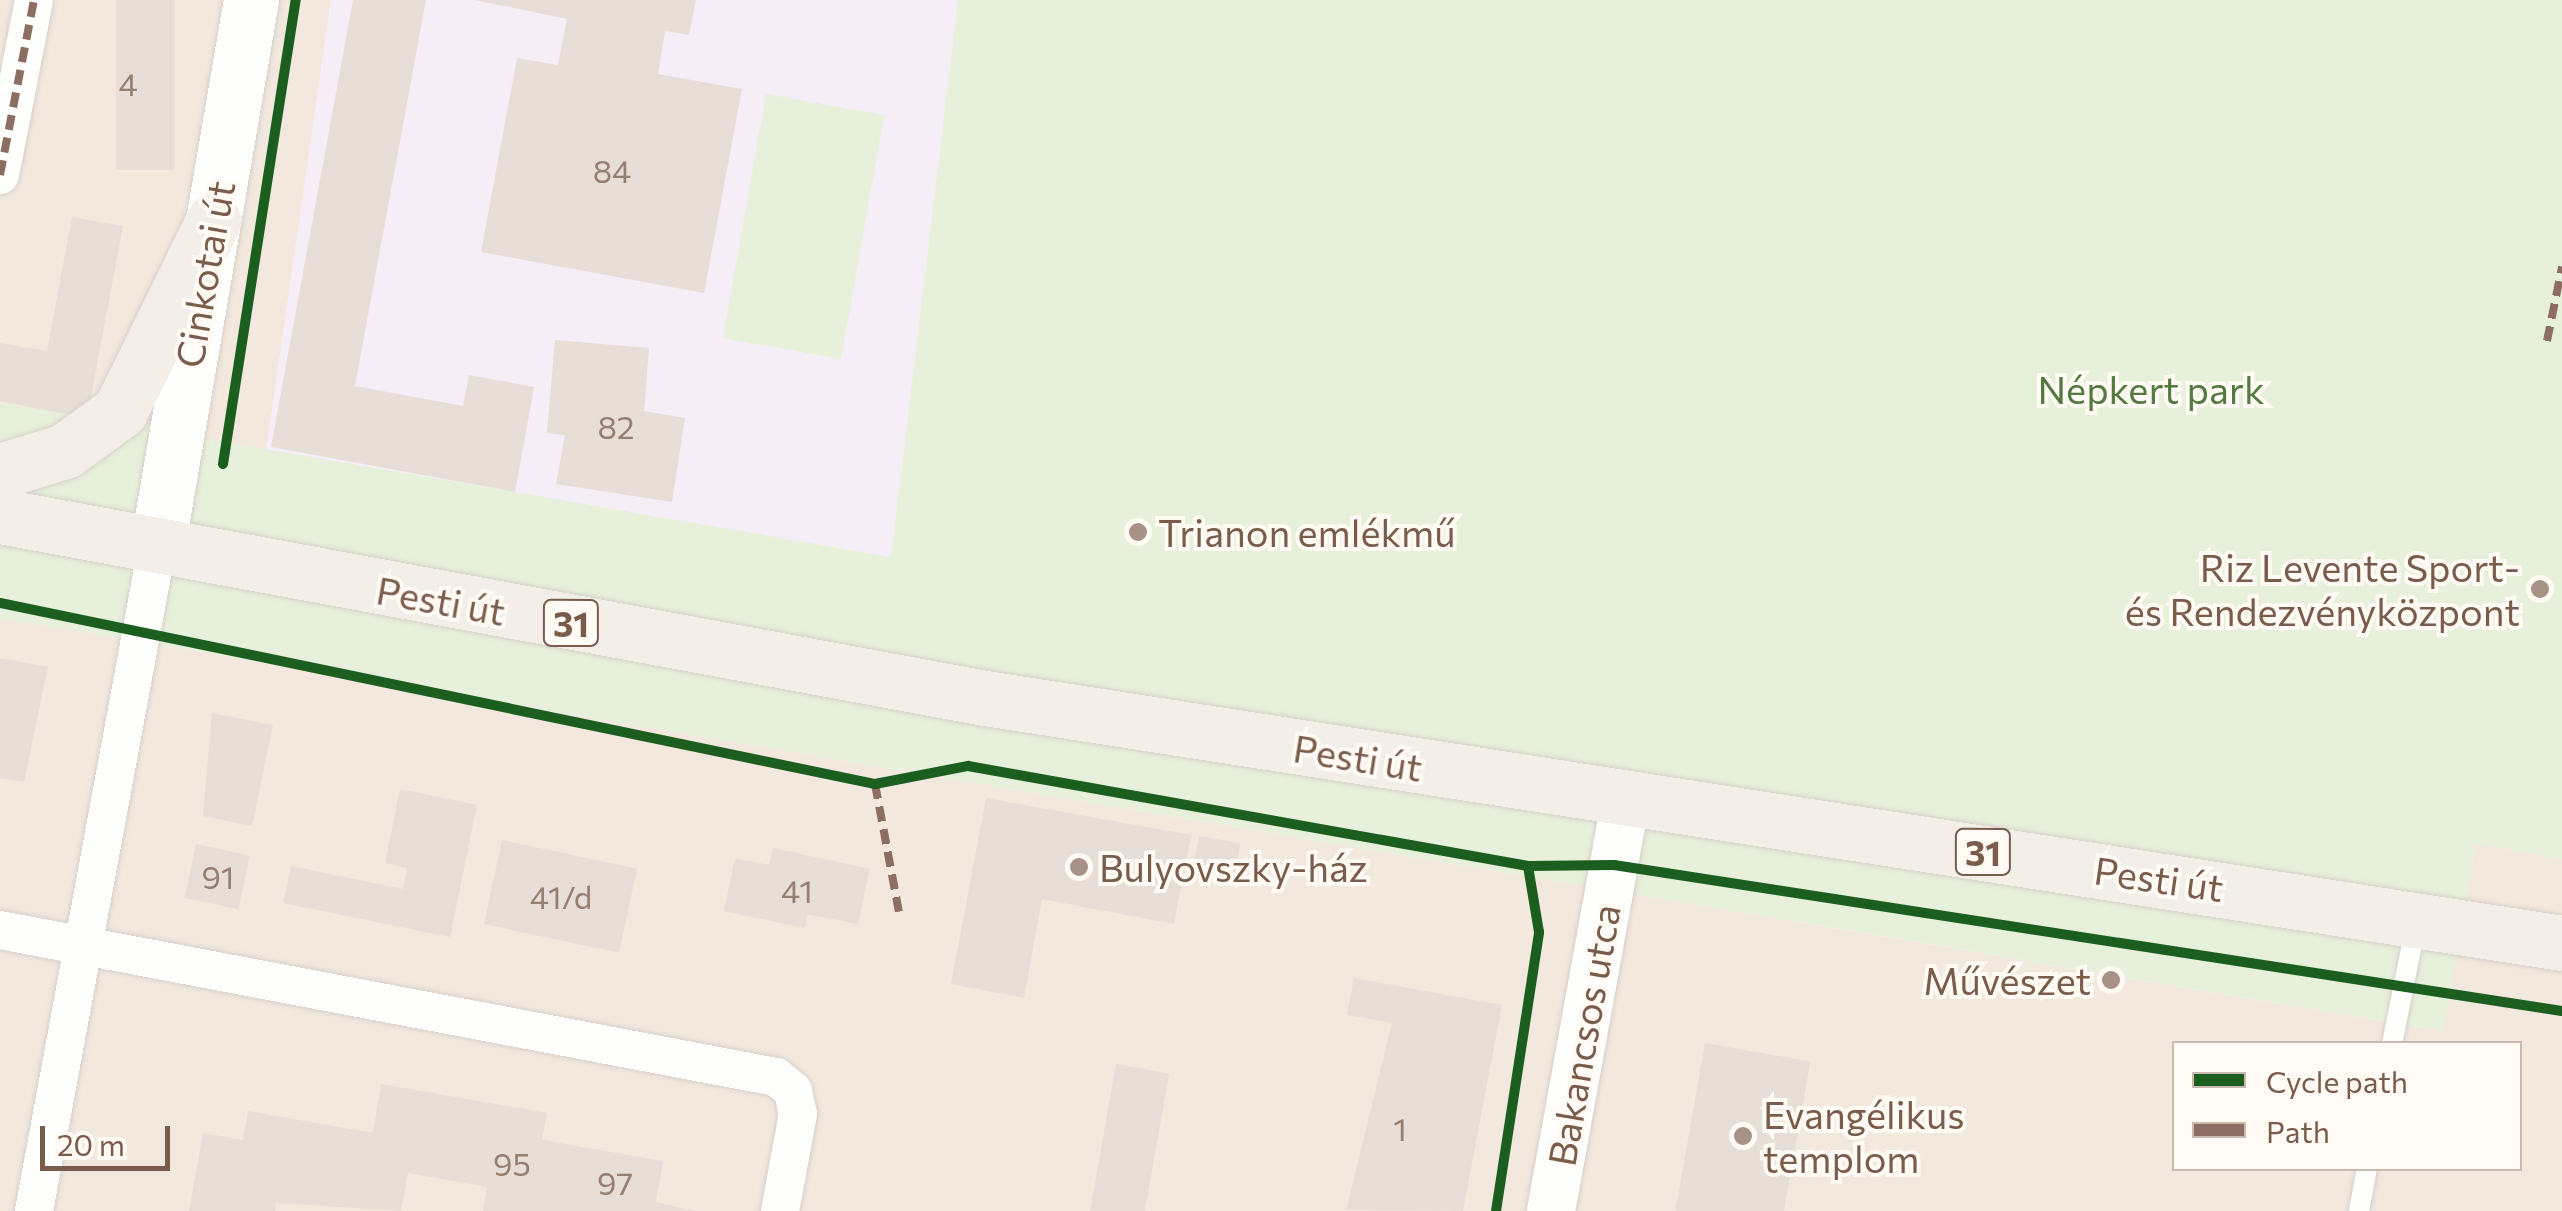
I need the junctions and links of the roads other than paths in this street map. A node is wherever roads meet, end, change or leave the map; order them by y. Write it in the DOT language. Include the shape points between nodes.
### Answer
graph roads {
  1 [pos="34,0"];
  2 [pos="251,0"];
  3 [pos="0,175"];
  4 [pos="213,221"];
  5 [pos="0,470"];
  6 [pos="0,516"];
  7 [pos="157,548"];
  8 [pos="1626,800"];
  9 [pos="2418,918"];
  10 [pos="0,930"];
  11 [pos="2562,943"];
  12 [pos="84,946"];
  13 [pos="2393,1041"];
  14 [pos="2367,1171"];
  15 [pos="34,1211"];
  16 [pos="780,1211"];
  17 [pos="1551,1211"];
  18 [pos="2359,1211"];
  1 -- 3 [label="street"];
  2 -- 4 [label="main road, Cinkotai út"];
  4 -- 5 [label="main road" via="120,411 65,451"];
  4 -- 7 [label="main road, Cinkotai út"];
  6 -- 7 [label="main road, Pesti út / 31"];
  7 -- 8 [label="main road, Pesti út / 31" via="985,698"];
  7 -- 12 [label="street"];
  8 -- 9 [label="main road, Pesti út / 31"];
  8 -- 17 [label="street, Bakancsos utca"];
  9 -- 11 [label="main road, Pesti út / 31"];
  9 -- 13 [label="lane"];
  10 -- 12 [label="street"];
  12 -- 15 [label="street"];
  12 -- 16 [label="street" via="776,1077 793,1091 798,1114"];
  14 -- 18 [label="lane"];
}
